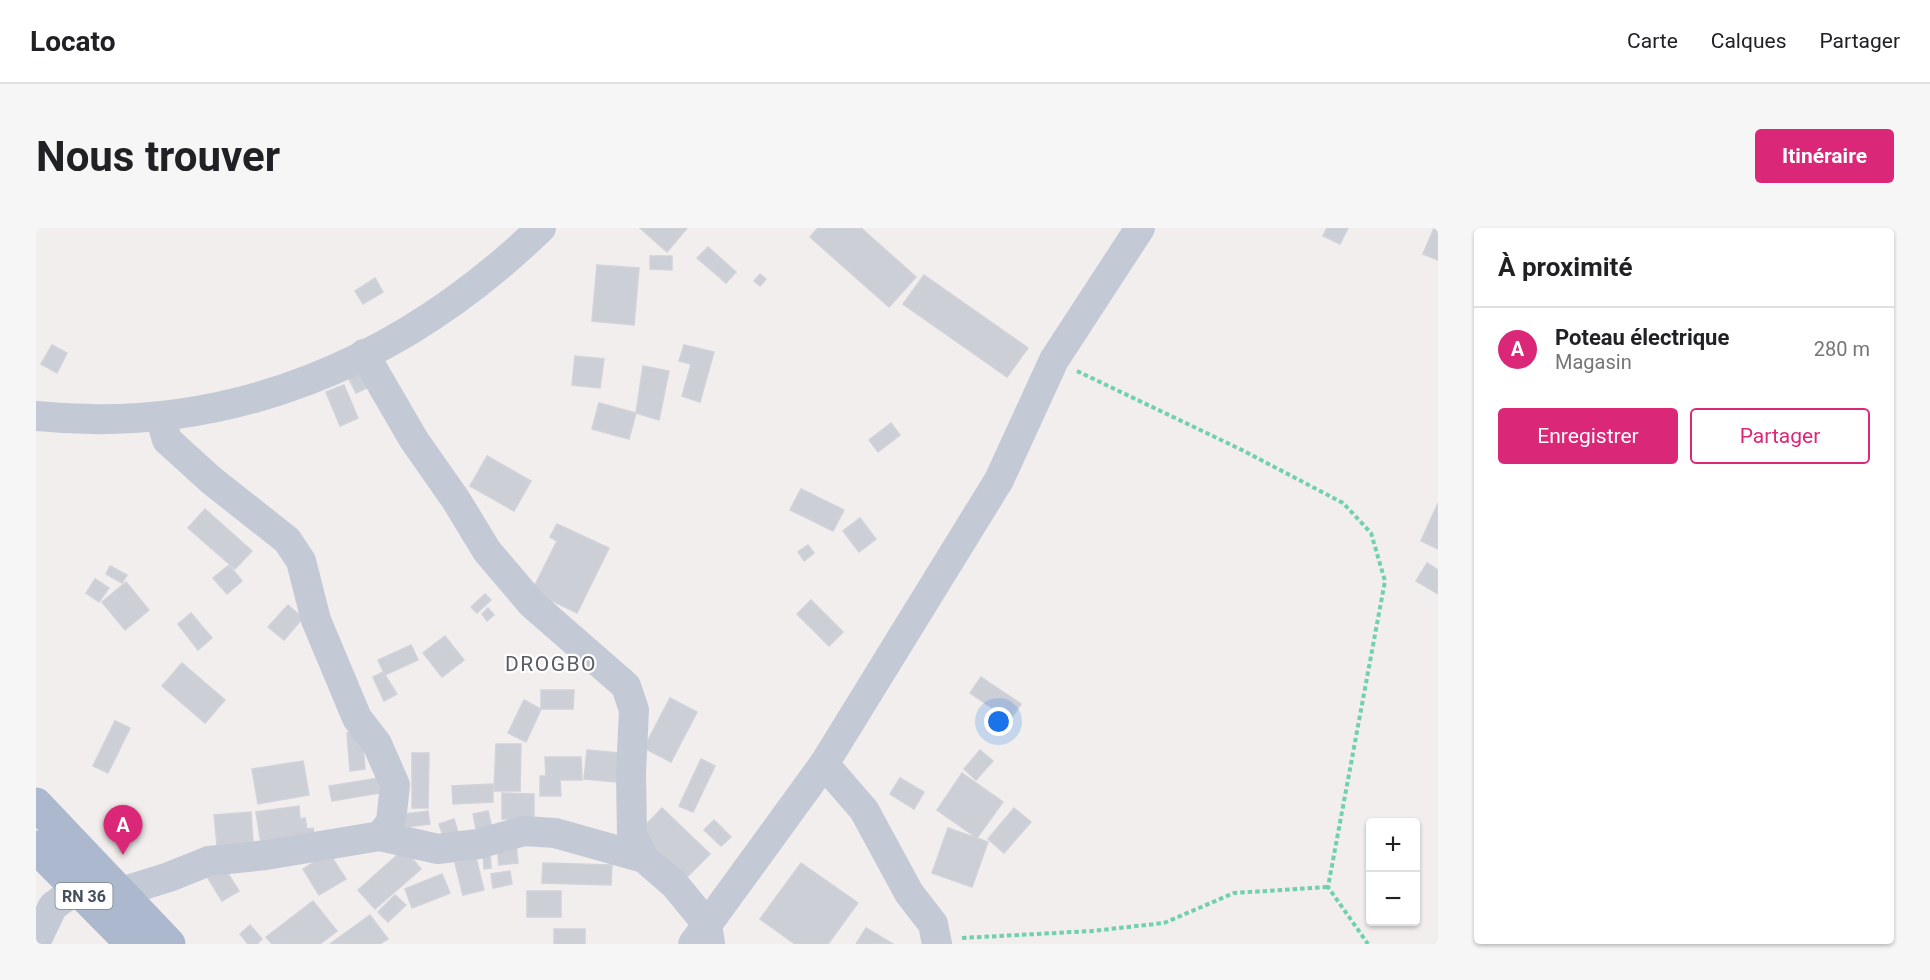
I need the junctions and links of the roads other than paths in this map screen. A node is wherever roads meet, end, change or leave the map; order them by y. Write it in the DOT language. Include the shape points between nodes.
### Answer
graph roads {
  1 [pos="541,228"];
  2 [pos="1140,228"];
  3 [pos="364,354"];
  4 [pos="36,416"];
  5 [pos="166,417"];
  6 [pos="824,765"];
  7 [pos="36,804"];
  8 [pos="380,836"];
  9 [pos="36,847"];
  10 [pos="644,858"];
  11 [pos="77,889"];
  12 [pos="121,892"];
  13 [pos="935,934"];
  14 [pos="703,937"];
  15 [pos="36,941"];
  16 [pos="132,944"];
  17 [pos="169,944"];
  1 -- 3 [label="street" via="503,265 458,298"];
  2 -- 6 [label="street" via="1054,360 999,480"];
  3 -- 5 [label="street" via="283,391 241,404"];
  3 -- 10 [label="street" via="414,440 487,551 532,604 626,686 634,710 632,836"];
  4 -- 5 [label="street"];
  5 -- 8 [label="street" via="167,440 287,540 301,561 316,620 357,718 377,744 395,785 391,822"];
  6 -- 13 [label="street" via="864,810"];
  6 -- 14 [label="street"];
  7 -- 12 [label="main road, RN 36"];
  8 -- 10 [label="street" via="438,849 478,844 524,831 555,833"];
  8 -- 12 [label="street" via="209,861"];
  9 -- 11 [label="main road, RN 36"];
  10 -- 14 [label="street" via="675,885"];
  11 -- 15 [label="street" via="53,906"];
  11 -- 16 [label="main road, RN 36"];
  12 -- 17 [label="main road, RN 36"];
}
